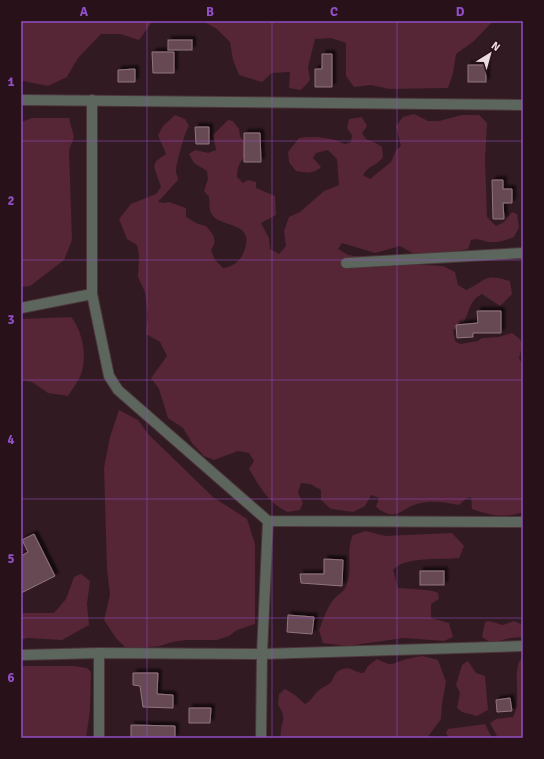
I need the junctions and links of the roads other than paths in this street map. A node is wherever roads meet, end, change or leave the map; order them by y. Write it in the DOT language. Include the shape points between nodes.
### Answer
graph roads {
  1 [pos="21,100"];
  2 [pos="92,100"];
  3 [pos="523,105"];
  4 [pos="523,253"];
  5 [pos="346,263"];
  6 [pos="92,294"];
  7 [pos="21,308"];
  8 [pos="268,521"];
  9 [pos="523,522"];
  10 [pos="523,646"];
  11 [pos="100,653"];
  12 [pos="262,654"];
  13 [pos="21,655"];
  14 [pos="99,738"];
  15 [pos="261,738"];
  1 -- 2 [label="street"];
  2 -- 3 [label="street"];
  2 -- 6 [label="street"];
  4 -- 5 [label="street"];
  6 -- 7 [label="street"];
  6 -- 8 [label="street" via="109,376 118,390"];
  8 -- 9 [label="street"];
  8 -- 12 [label="street"];
  10 -- 12 [label="street"];
  11 -- 12 [label="street"];
  11 -- 13 [label="street"];
  11 -- 14 [label="street"];
  12 -- 15 [label="street"];
}
